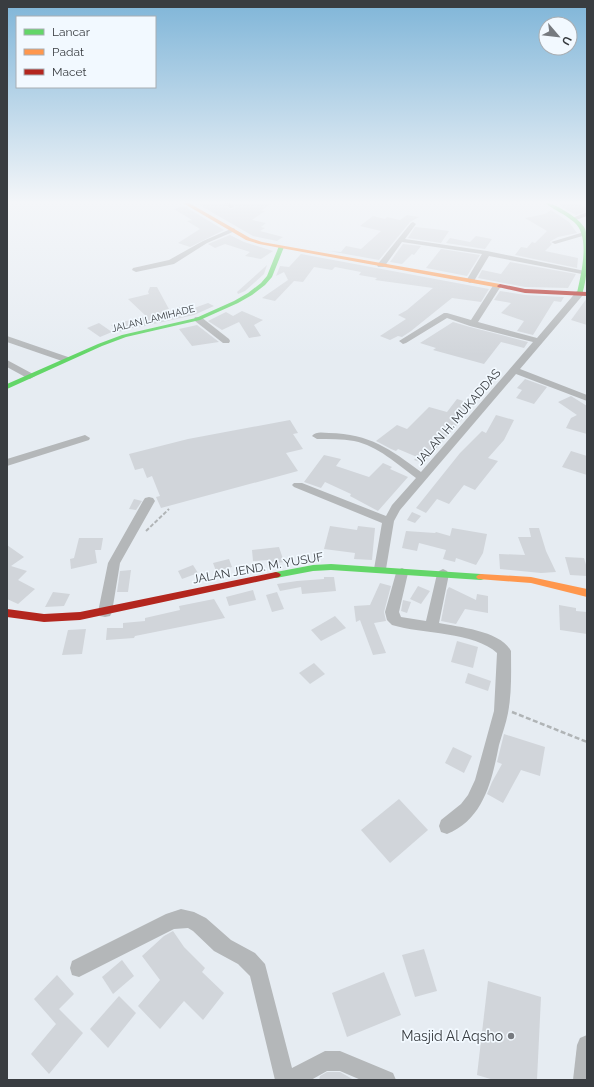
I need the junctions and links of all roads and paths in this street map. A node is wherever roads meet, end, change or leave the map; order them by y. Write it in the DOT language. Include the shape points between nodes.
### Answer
graph roads {
  1 [pos="487,253"];
  2 [pos="188,254"];
  3 [pos="279,254"];
  4 [pos="318,254"];
  5 [pos="390,254"];
  6 [pos="490,254"];
  7 [pos="586,254"];
  8 [pos="381,265"];
  9 [pos="136,270"];
  10 [pos="585,274"];
  11 [pos="470,281"];
  12 [pos="497,286"];
  13 [pos="584,293"];
  14 [pos="198,319"];
  15 [pos="473,324"];
  16 [pos="7,339"];
  17 [pos="403,340"];
  18 [pos="226,341"];
  19 [pos="539,341"];
  20 [pos="65,359"];
  21 [pos="7,363"];
  22 [pos="515,370"];
  23 [pos="30,376"];
  24 [pos="7,387"];
  25 [pos="587,398"];
  26 [pos="316,436"];
  27 [pos="85,438"];
  28 [pos="7,463"];
  29 [pos="423,478"];
  30 [pos="298,485"];
  31 [pos="149,501"];
  32 [pos="388,521"];
  33 [pos="380,569"];
  34 [pos="402,573"];
  35 [pos="443,574"];
  36 [pos="587,593"];
  37 [pos="105,612"];
  38 [pos="7,613"];
  39 [pos="431,628"];
  40 [pos="502,707"];
  41 [pos="587,742"];
  42 [pos="446,826"];
  43 [pos="79,968"];
  44 [pos="587,1045"];
  45 [pos="585,1071"];
  46 [pos="285,1080"];
  47 [pos="291,1080"];
  48 [pos="386,1080"];
  1 -- 11 [label="street"];
  2 -- 9 [label="street" via="171,262"];
  3 -- 14 [label="main road, JALAN LAMIHADE" via="275,267 263,284 243,298"];
  4 -- 8 [label="main road"];
  5 -- 8 [label="street"];
  6 -- 10 [label="street"];
  7 -- 10 [label="main road"];
  8 -- 11 [label="main road"];
  10 -- 13 [label="main road"];
  11 -- 12 [label="main road"];
  12 -- 13 [label="main road" via="540,292"];
  12 -- 15 [label="street"];
  13 -- 19 [label="street, JALAN H. MUKADDAS"];
  14 -- 18 [label="street"];
  14 -- 20 [label="main road, JALAN LAMIHADE" via="114,339"];
  15 -- 17 [label="street" via="445,316"];
  15 -- 19 [label="street"];
  16 -- 20 [label="street"];
  19 -- 22 [label="street, JALAN H. MUKADDAS"];
  20 -- 23 [label="main road, JALAN LAMIHADE"];
  21 -- 23 [label="street"];
  22 -- 25 [label="street"];
  22 -- 29 [label="street, JALAN H. MUKADDAS"];
  23 -- 24 [label="main road, JALAN LAMIHADE"];
  26 -- 29 [label="street" via="354,438 373,444"];
  27 -- 28 [label="street"];
  29 -- 32 [label="street, JALAN H. MUKADDAS"];
  30 -- 32 [label="street"];
  31 -- 37 [label="street" via="114,563"];
  32 -- 33 [label="street, JALAN H. MUKADDAS"];
  33 -- 34 [label="main road, JALAN JEND. M. YUSUF"];
  33 -- 37 [label="main road, JALAN JEND. M. YUSUF" via="314,568"];
  34 -- 35 [label="main road, JALAN JEND. M. YUSUF"];
  34 -- 39 [label="street" via="392,616 397,621"];
  35 -- 36 [label="main road, JALAN JEND. M. YUSUF" via="531,580"];
  35 -- 39 [label="street"];
  37 -- 38 [label="main road, JALAN JEND. M. YUSUF" via="54,619"];
  39 -- 40 [label="street" via="468,634 502,646"];
  40 -- 41 [label="path"];
  40 -- 42 [label="street" via="478,796 460,819"];
  43 -- 46 [label="street" via="172,920 182,917 192,920 221,944 248,960 258,972"];
  44 -- 45 [label="street"];
  47 -- 48 [label="street" via="325,1062 340,1061"];
}
